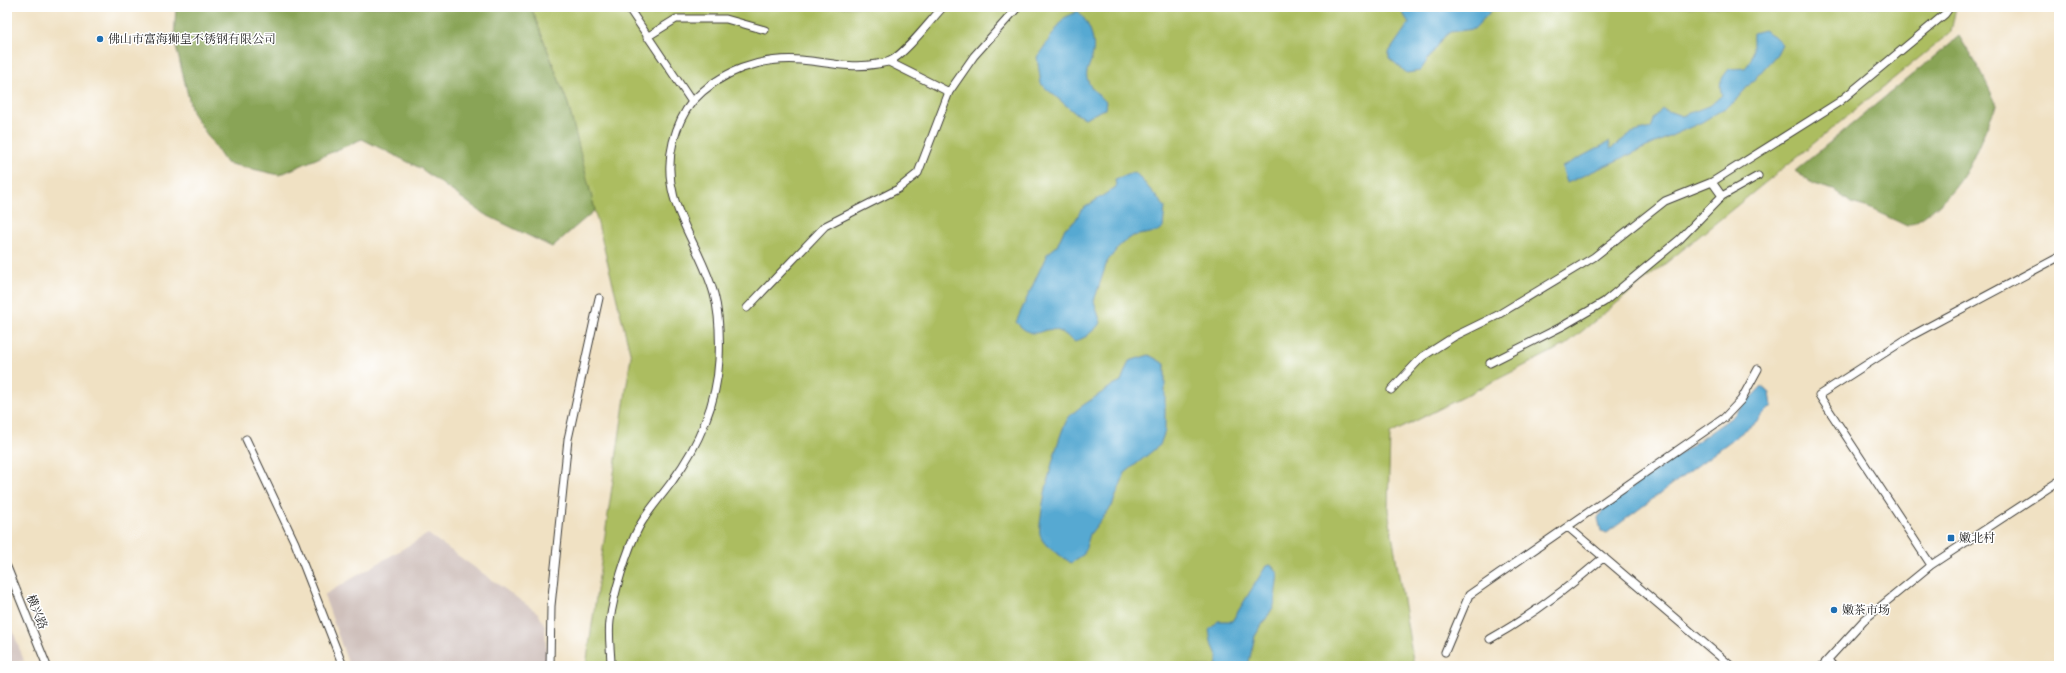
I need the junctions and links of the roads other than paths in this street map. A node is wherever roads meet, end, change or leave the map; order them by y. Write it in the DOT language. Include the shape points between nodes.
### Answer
graph roads {
  1 [pos="628,7"];
  2 [pos="943,7"];
  3 [pos="1018,7"];
  4 [pos="1950,7"];
  5 [pos="765,30"];
  6 [pos="647,37"];
  7 [pos="890,62"];
  8 [pos="949,92"];
  9 [pos="692,102"];
  10 [pos="1758,176"];
  11 [pos="1712,182"];
  12 [pos="1722,196"];
  13 [pos="2059,257"];
  14 [pos="599,298"];
  15 [pos="747,308"];
  16 [pos="1490,363"];
  17 [pos="1758,369"];
  18 [pos="1391,390"];
  19 [pos="246,439"];
  20 [pos="2059,481"];
  21 [pos="1568,527"];
  22 [pos="1604,558"];
  23 [pos="7,566"];
  24 [pos="1931,566"];
  25 [pos="1490,639"];
  26 [pos="1445,652"];
  27 [pos="1828,660"];
  28 [pos="47,666"];
  29 [pos="343,666"];
  30 [pos="550,666"];
  31 [pos="611,666"];
  32 [pos="1731,666"];
  33 [pos="1822,666"];
  34 [pos="1833,666"];
  1 -- 6 [label="street"];
  2 -- 7 [label="street"];
  3 -- 8 [label="street" via="974,56"];
  4 -- 11 [label="street" via="1945,14 1839,102"];
  5 -- 6 [label="street" via="726,19 676,19"];
  6 -- 9 [label="street"];
  7 -- 8 [label="street"];
  7 -- 9 [label="street" via="860,67 800,60 745,66 729,72"];
  8 -- 15 [label="street" via="918,173 898,190 825,226"];
  9 -- 31 [label="street" via="678,122 671,150 669,174 679,215 714,294 720,329 718,376 708,417 689,456 639,528 628,556 610,622"];
  10 -- 12 [label="street"];
  11 -- 12 [label="street"];
  11 -- 18 [label="street" via="1665,201 1594,257 1422,357"];
  12 -- 16 [label="street" via="1680,239 1604,302 1562,327"];
  13 -- 24 [label="street" via="1911,336 1819,395"];
  14 -- 30 [label="street" via="568,439 552,606"];
  17 -- 21 [label="street" via="1741,400 1724,418"];
  19 -- 29 [label="street" via="295,543"];
  20 -- 24 [label="street"];
  21 -- 22 [label="street"];
  21 -- 26 [label="street" via="1469,595"];
  22 -- 25 [label="street" via="1570,586"];
  22 -- 32 [label="street"];
  23 -- 28 [label="street, 横兴路"];
  24 -- 27 [label="street" via="1864,620"];
  27 -- 33 [label="street"];
  27 -- 34 [label="street"];
}
